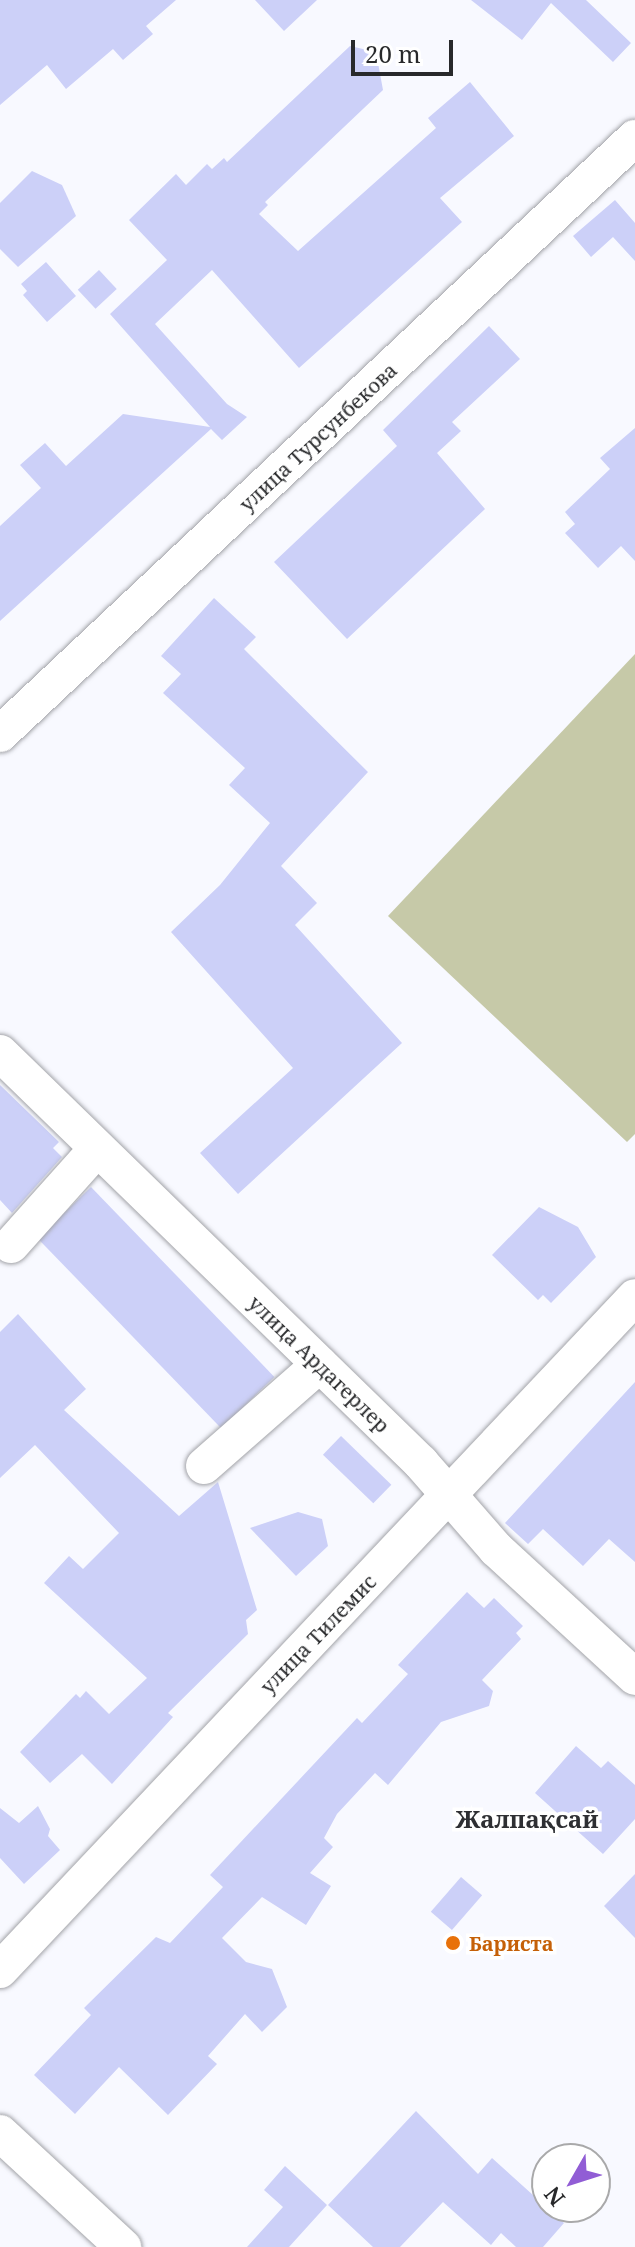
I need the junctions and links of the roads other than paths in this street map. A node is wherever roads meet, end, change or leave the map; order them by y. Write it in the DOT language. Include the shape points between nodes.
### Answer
graph roads {
  1 [pos="635,138"];
  2 [pos="0,734"];
  3 [pos="0,1053"];
  4 [pos="96,1150"];
  5 [pos="11,1245"];
  6 [pos="635,1297"];
  7 [pos="320,1364"];
  8 [pos="204,1466"];
  9 [pos="448,1496"];
  10 [pos="635,1677"];
  11 [pos="0,1970"];
  12 [pos="0,2133"];
  13 [pos="123,2247"];
  1 -- 2 [label="street, улица Турсунбекова"];
  3 -- 4 [label="street, улица Ардагерлер"];
  4 -- 5 [label="street"];
  4 -- 7 [label="street, улица Ардагерлер"];
  6 -- 9 [label="street, улица Тилемис"];
  7 -- 8 [label="street"];
  7 -- 9 [label="street, улица Ардагерлер"];
  9 -- 10 [label="street, улица Ардагерлер" via="496,1549"];
  9 -- 11 [label="street, улица Тилемис"];
  12 -- 13 [label="street"];
}
